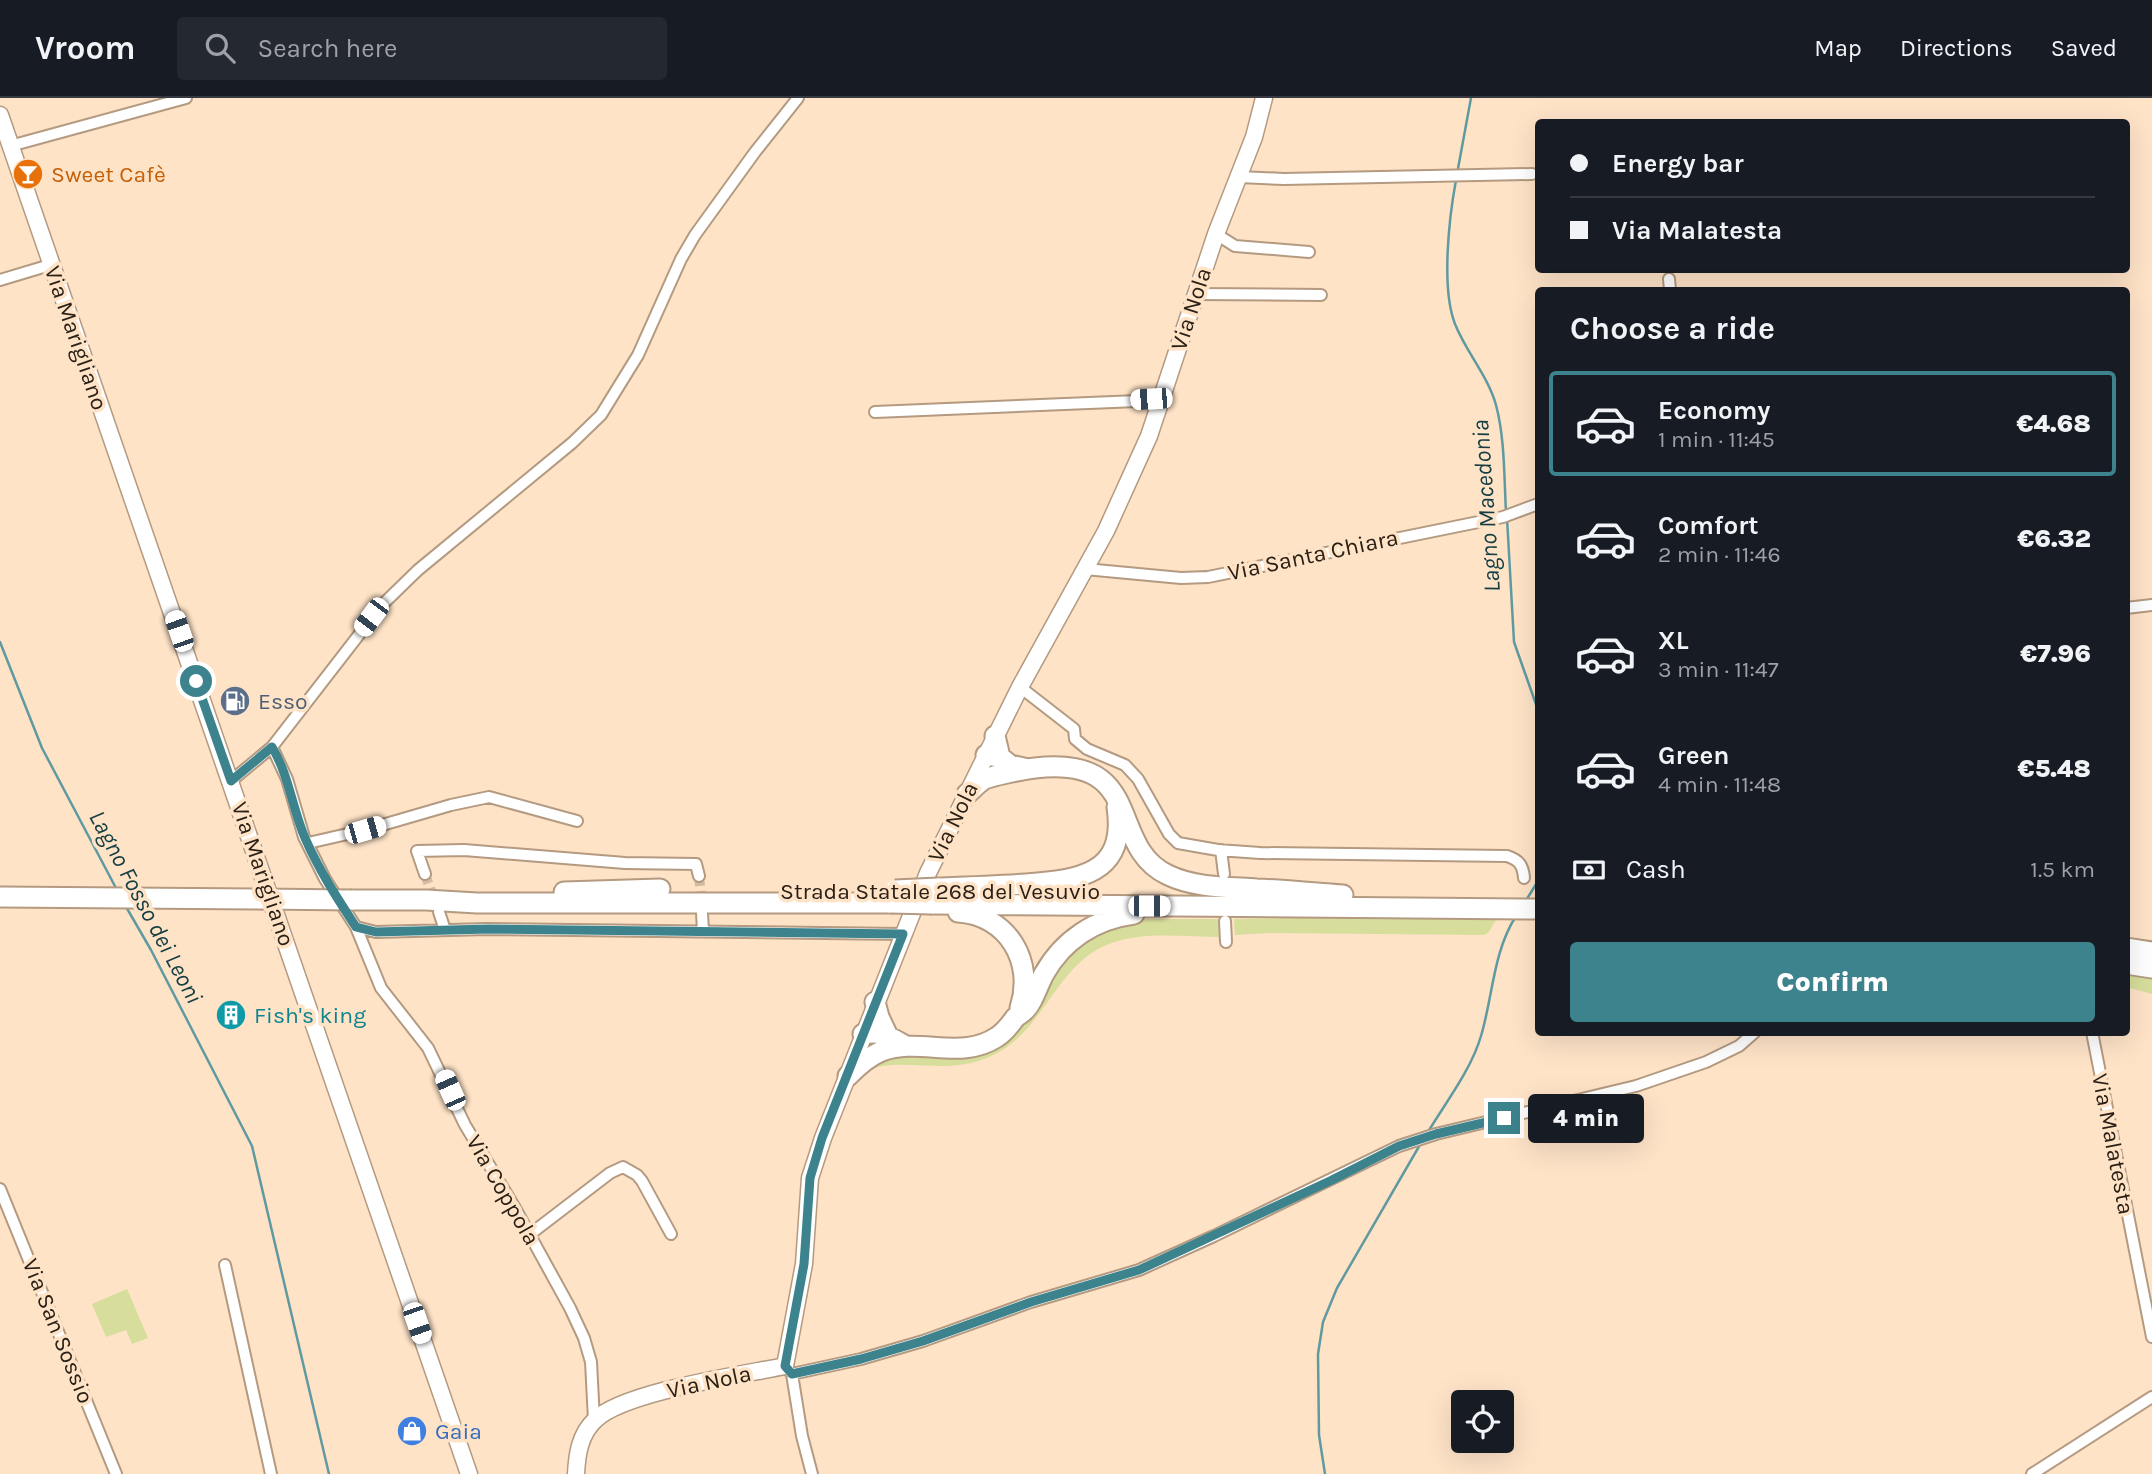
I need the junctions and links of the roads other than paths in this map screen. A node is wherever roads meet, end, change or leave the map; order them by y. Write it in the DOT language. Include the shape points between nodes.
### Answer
graph roads {
  1 [pos="186,98"];
  2 [pos="798,98"];
  3 [pos="1264,98"];
  4 [pos="0,115"];
  5 [pos="10,146"];
  6 [pos="1532,174"];
  7 [pos="1239,177"];
  8 [pos="1216,234"];
  9 [pos="1309,252"];
  10 [pos="50,264"];
  11 [pos="0,280"];
  12 [pos="1195,293"];
  13 [pos="1321,295"];
  14 [pos="1162,400"];
  15 [pos="875,412"];
  16 [pos="1535,505"];
  17 [pos="1085,569"];
  18 [pos="2152,605"];
  19 [pos="2130,608"];
  20 [pos="1020,687"];
  21 [pos="995,736"];
  22 [pos="272,747"];
  23 [pos="993,762"];
  24 [pos="231,781"];
  25 [pos="967,794"];
  26 [pos="1116,799"];
  27 [pos="576,821"];
  28 [pos="308,843"];
  29 [pos="1221,850"];
  30 [pos="425,874"];
  31 [pos="1224,874"];
  32 [pos="699,876"];
  33 [pos="1524,878"];
  34 [pos="1343,895"];
  35 [pos="1535,896"];
  36 [pos="0,897"];
  37 [pos="934,899"];
  38 [pos="891,902"];
  39 [pos="1500,902"];
  40 [pos="432,906"];
  41 [pos="1535,908"];
  42 [pos="702,913"];
  43 [pos="1231,914"];
  44 [pos="356,927"];
  45 [pos="446,930"];
  46 [pos="704,931"];
  47 [pos="903,934"];
  48 [pos="1226,942"];
  49 [pos="2130,949"];
  50 [pos="2152,952"];
  51 [pos="2130,965"];
  52 [pos="2152,968"];
  53 [pos="875,1002"];
  54 [pos="1017,1015"];
  55 [pos="863,1036"];
  56 [pos="1750,1036"];
  57 [pos="2093,1036"];
  58 [pos="885,1043"];
  59 [pos="848,1076"];
  60 [pos="0,1189"];
  61 [pos="671,1234"];
  62 [pos="529,1235"];
  63 [pos="225,1265"];
  64 [pos="2152,1338"];
  65 [pos="789,1370"];
  66 [pos="2152,1397"];
  67 [pos="594,1420"];
  68 [pos="576,1473"];
  69 [pos="116,1474"];
  70 [pos="271,1474"];
  71 [pos="469,1474"];
  72 [pos="812,1474"];
  73 [pos="2032,1474"];
  1 -- 5 [label="street"];
  2 -- 22 [label="street" via="695,236 638,355 601,415 382,604"];
  3 -- 7 [label="street, Via Nola"];
  4 -- 5 [label="street, Via Marigliano"];
  5 -- 10 [label="street, Via Marigliano"];
  6 -- 7 [label="street"];
  7 -- 8 [label="street, Via Nola"];
  8 -- 9 [label="street" via="1235,246"];
  8 -- 12 [label="street, Via Nola"];
  10 -- 11 [label="street"];
  10 -- 24 [label="street, Via Marigliano"];
  12 -- 13 [label="street"];
  12 -- 14 [label="street, Via Nola"];
  14 -- 15 [label="street"];
  14 -- 17 [label="street, Via Nola" via="1118,507"];
  16 -- 17 [label="street, Via Santa Chiara" via="1503,517 1208,577"];
  17 -- 20 [label="street, Via Nola"];
  18 -- 19 [label="street"];
  20 -- 21 [label="street, Via Nola"];
  20 -- 29 [label="street" via="1074,729 1075,739 1082,745 1125,765 1178,843"];
  21 -- 23 [label="highway"];
  22 -- 24 [label="street"];
  22 -- 28 [label="street, Via Coppola"];
  23 -- 25 [label="highway" via="990,777"];
  23 -- 26 [label="highway" via="1028,769 1080,769 1099,779"];
  24 -- 71 [label="street, Via Marigliano"];
  25 -- 47 [label="street, Via Nola"];
  26 -- 34 [label="highway" via="1140,848 1166,874 1212,886"];
  26 -- 37 [label="highway" via="1119,830 1115,847 1089,873 1073,880"];
  27 -- 28 [label="street" via="489,797"];
  28 -- 44 [label="street, Via Coppola"];
  29 -- 31 [label="street"];
  29 -- 33 [label="street" via="1507,856 1523,867"];
  30 -- 32 [label="street" via="417,851 696,864"];
  34 -- 37 [label="highway, Strada Statale 268 del Vesuvio"];
  34 -- 39 [label="highway, Strada Statale 268 del Vesuvio"];
  35 -- 39 [label="highway, Strada Statale 268 del Vesuvio"];
  36 -- 40 [label="highway, Strada Statale 268 del Vesuvio, bridge" via="352,900"];
  37 -- 38 [label="highway, Strada Statale 268 del Vesuvio, bridge"];
  37 -- 43 [label="highway, Strada Statale 268 del Vesuvio"];
  37 -- 54 [label="highway" via="979,915 1012,940 1023,964 1025,985"];
  38 -- 40 [label="highway, Strada Statale 268 del Vesuvio"];
  38 -- 40 [label="highway, Strada Statale 268 del Vesuvio" via="632,888 479,895"];
  39 -- 41 [label="highway, Strada Statale 268 del Vesuvio"];
  39 -- 43 [label="highway, Strada Statale 268 del Vesuvio"];
  40 -- 45 [label="street"];
  42 -- 46 [label="street"];
  43 -- 48 [label="street"];
  43 -- 54 [label="highway" via="1117,916 1095,924 1058,954 1025,1011"];
  44 -- 45 [label="street" via="376,932"];
  44 -- 62 [label="street, Via Coppola" via="381,988 428,1048"];
  45 -- 46 [label="street"];
  46 -- 47 [label="street"];
  47 -- 53 [label="street, Via Nola"];
  49 -- 50 [label="highway"];
  51 -- 52 [label="highway"];
  53 -- 55 [label="street, Via Nola"];
  53 -- 58 [label="highway"];
  54 -- 58 [label="highway" via="1009,1027 981,1045 962,1050"];
  55 -- 58 [label="highway" via="876,1032"];
  55 -- 59 [label="street, Via Nola"];
  56 -- 65 [label="street" via="1706,1062 1636,1086 1399,1146 1139,1270 861,1359"];
  57 -- 64 [label="street, Via Malatesta"];
  58 -- 59 [label="highway"];
  59 -- 65 [label="street, Via Nola" via="810,1178"];
  60 -- 69 [label="street, Via San Sossio"];
  61 -- 62 [label="street" via="642,1181 623,1167"];
  62 -- 67 [label="street, Via Coppola" via="584,1338 591,1362"];
  63 -- 70 [label="street"];
  65 -- 67 [label="street, Via Nola" via="636,1398"];
  65 -- 72 [label="street"];
  66 -- 73 [label="street"];
  67 -- 68 [label="street" via="578,1450"];
}
